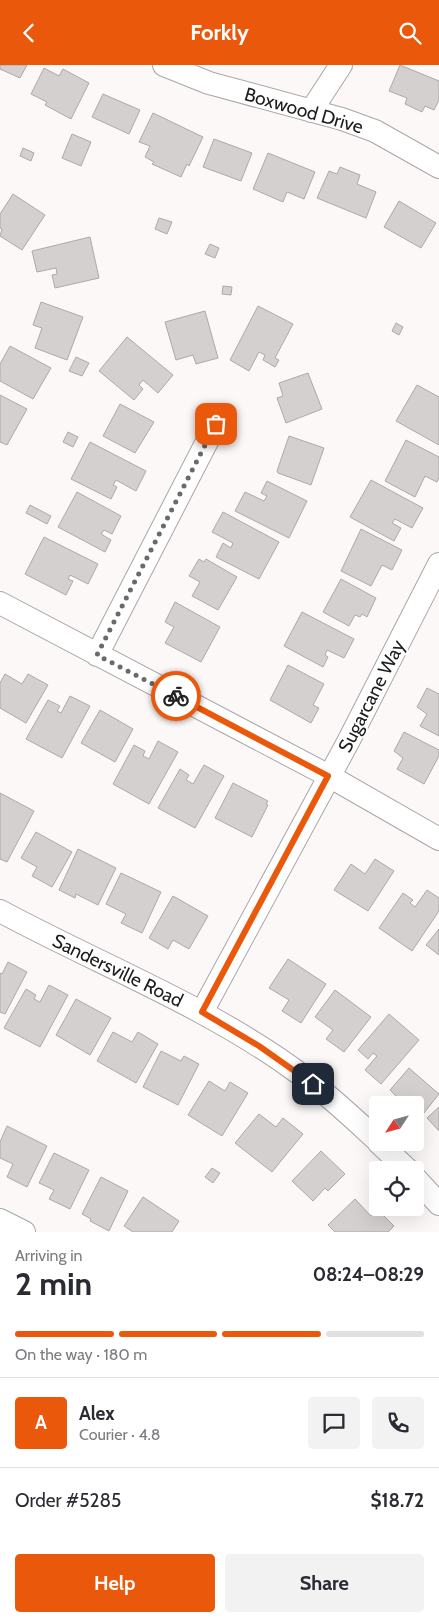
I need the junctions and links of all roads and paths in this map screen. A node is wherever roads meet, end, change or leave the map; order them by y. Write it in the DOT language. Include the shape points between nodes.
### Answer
graph roads {
  1 [pos="164,65"];
  2 [pos="341,65"];
  3 [pos="311,111"];
  4 [pos="439,167"];
  5 [pos="216,424"];
  6 [pos="439,564"];
  7 [pos="0,603"];
  8 [pos="97,655"];
  9 [pos="328,776"];
  10 [pos="439,839"];
  11 [pos="0,911"];
  12 [pos="202,1012"];
  13 [pos="369,1134"];
  14 [pos="388,1151"];
  15 [pos="398,1161"];
  16 [pos="424,1188"];
  17 [pos="439,1204"];
  18 [pos="0,1220"];
  19 [pos="24,1232"];
  1 -- 3 [label="street, Boxwood Drive" via="209,83"];
  2 -- 3 [label="street"];
  3 -- 4 [label="street, Boxwood Drive" via="375,131"];
  5 -- 8 [label="street"];
  6 -- 9 [label="street, Sugarcane Way"];
  7 -- 8 [label="street"];
  8 -- 9 [label="street"];
  9 -- 10 [label="street"];
  9 -- 12 [label="street, Sugarcane Way"];
  11 -- 12 [label="street, Sandersville Road"];
  12 -- 13 [label="street, Sandersville Road" via="301,1074"];
  14 -- 15 [label="street, Sandersville Road"];
  16 -- 17 [label="street"];
  18 -- 19 [label="street"];
}
